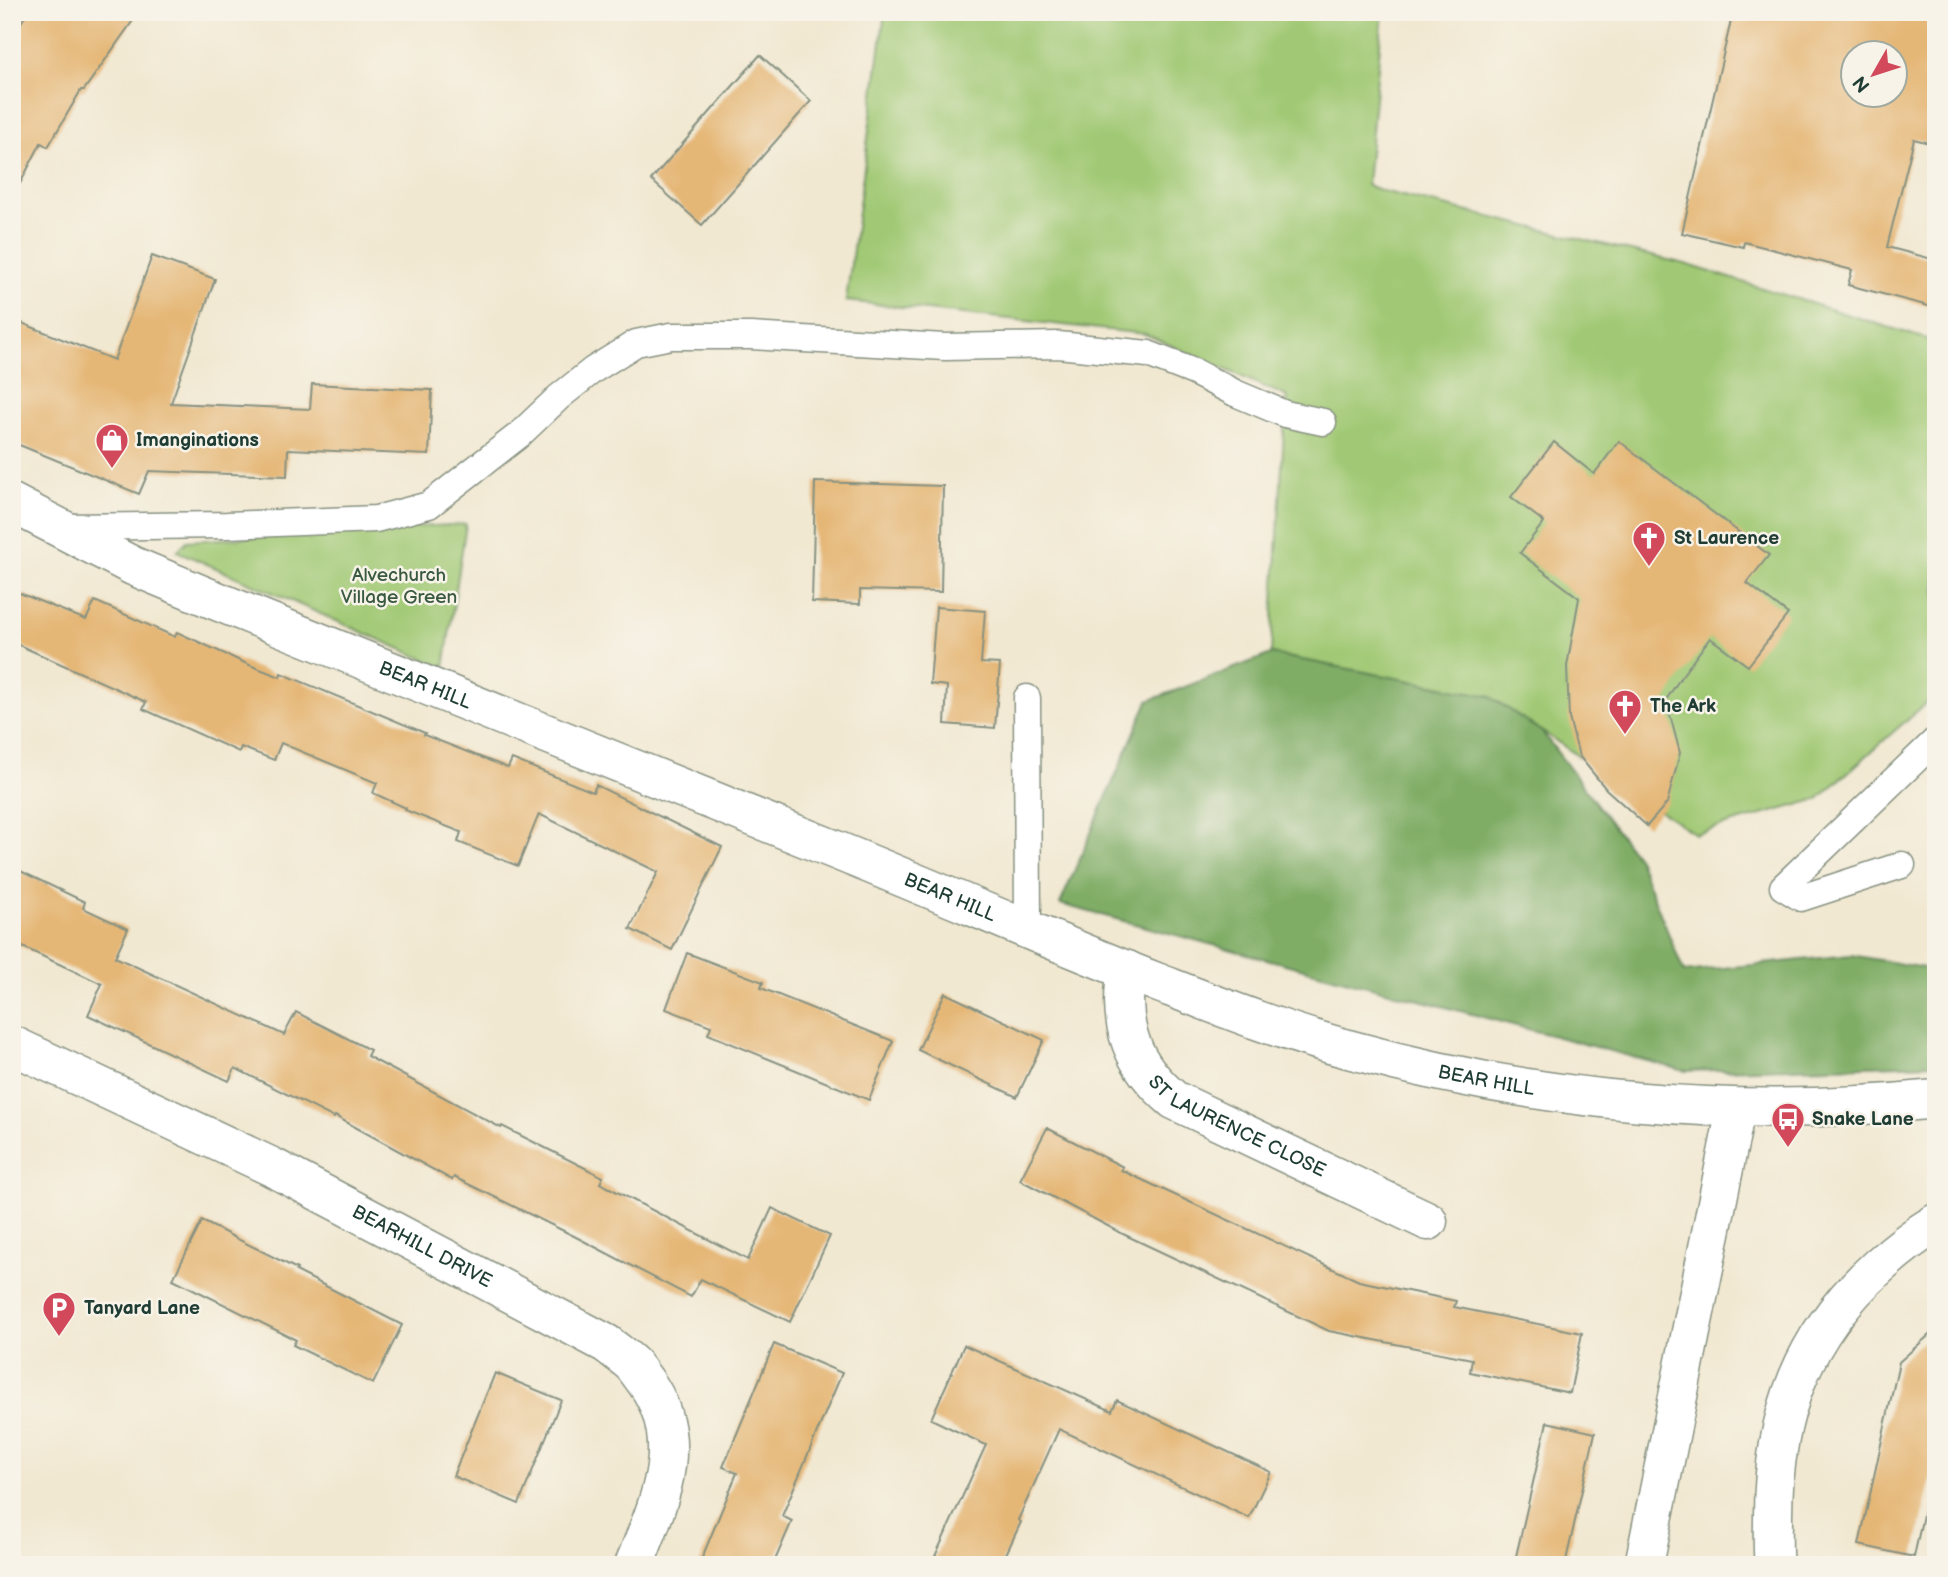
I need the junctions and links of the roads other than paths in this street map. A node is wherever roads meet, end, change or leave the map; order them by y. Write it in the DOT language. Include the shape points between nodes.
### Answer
graph roads {
  1 [pos="1323,422"];
  2 [pos="12,503"];
  3 [pos="57,527"];
  4 [pos="1027,698"];
  5 [pos="1936,740"];
  6 [pos="1902,865"];
  7 [pos="1028,930"];
  8 [pos="1127,970"];
  9 [pos="12,1045"];
  10 [pos="1936,1099"];
  11 [pos="1736,1109"];
  12 [pos="1428,1221"];
  13 [pos="1936,1223"];
  14 [pos="634,1565"];
  15 [pos="1644,1565"];
  16 [pos="1774,1565"];
  1 -- 3 [label="lane" via="1285,414 1148,354 1058,345 945,347 671,336 636,343 593,370 429,505 376,519"];
  2 -- 3 [label="street, BEAR HILL"];
  3 -- 7 [label="street, BEAR HILL" via="212,599"];
  4 -- 7 [label="lane"];
  5 -- 6 [label="lane" via="1783,887 1801,898"];
  7 -- 8 [label="street, BEAR HILL"];
  8 -- 11 [label="street, BEAR HILL" via="1318,1040 1426,1070 1543,1091"];
  8 -- 12 [label="street, ST LAURENCE CLOSE" via="1124,1016 1139,1061 1154,1084 1174,1100"];
  9 -- 14 [label="street, BEARHILL DRIVE" via="272,1167 607,1344 632,1364 652,1391 664,1419 667,1446 658,1506"];
  10 -- 11 [label="street, BEAR HILL"];
  11 -- 15 [label="street"];
  13 -- 16 [label="street" via="1868,1276 1840,1306 1798,1373 1776,1454"];
}
